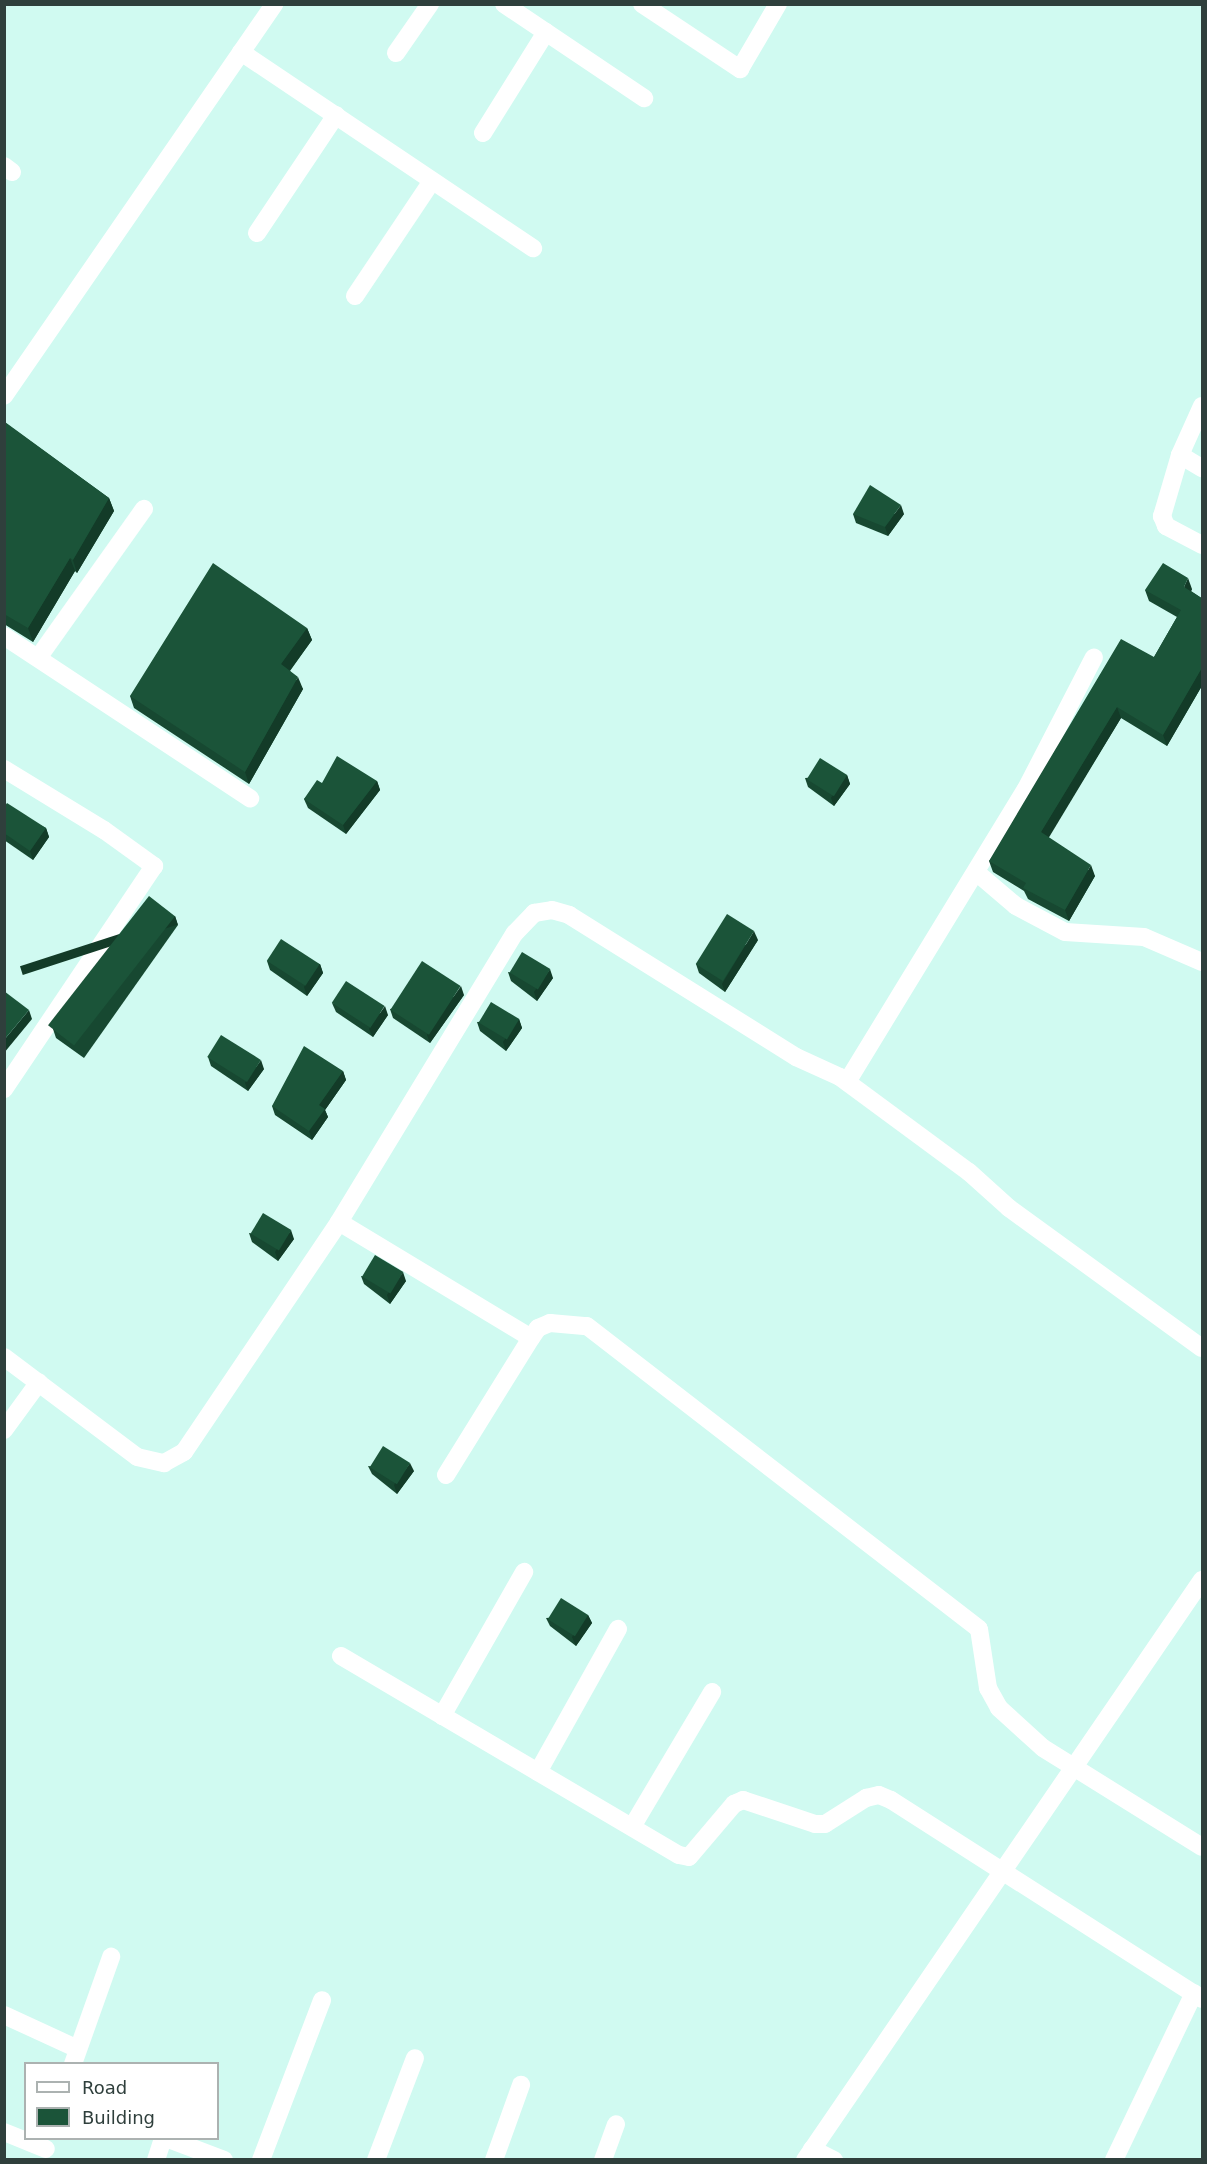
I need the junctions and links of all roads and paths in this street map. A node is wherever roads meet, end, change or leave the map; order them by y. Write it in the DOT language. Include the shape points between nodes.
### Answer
graph roads {
  1 [pos="274,4"];
  2 [pos="430,4"];
  3 [pos="504,4"];
  4 [pos="642,4"];
  5 [pos="778,4"];
  6 [pos="546,33"];
  7 [pos="241,52"];
  8 [pos="396,53"];
  9 [pos="644,98"];
  10 [pos="336,115"];
  11 [pos="483,133"];
  12 [pos="432,181"];
  13 [pos="257,233"];
  14 [pos="533,248"];
  15 [pos="355,296"];
  16 [pos="4,396"];
  17 [pos="1203,406"];
  18 [pos="1180,455"];
  19 [pos="1203,468"];
  20 [pos="144,509"];
  21 [pos="1203,545"];
  22 [pos="4,636"];
  23 [pos="1094,657"];
  24 [pos="38,658"];
  25 [pos="4,769"];
  26 [pos="250,798"];
  27 [pos="976,872"];
  28 [pos="1203,962"];
  29 [pos="847,1082"];
  30 [pos="4,1089"];
  31 [pos="339,1222"];
  32 [pos="531,1338"];
  33 [pos="1203,1348"];
  34 [pos="4,1357"];
  35 [pos="39,1382"];
  36 [pos="4,1430"];
  37 [pos="446,1475"];
  38 [pos="524,1572"];
  39 [pos="1203,1580"];
  40 [pos="618,1629"];
  41 [pos="341,1656"];
  42 [pos="712,1692"];
  43 [pos="442,1716"];
  44 [pos="1073,1768"];
  45 [pos="538,1772"];
  46 [pos="632,1827"];
  47 [pos="1203,1847"];
  48 [pos="1003,1871"];
  49 [pos="111,1957"];
  50 [pos="1198,1996"];
  51 [pos="322,2000"];
  52 [pos="4,2016"];
  53 [pos="75,2056"];
  54 [pos="415,2058"];
  55 [pos="521,2085"];
  56 [pos="616,2124"];
  57 [pos="4,2132"];
  58 [pos="165,2140"];
  59 [pos="168,2140"];
  60 [pos="46,2149"];
  61 [pos="808,2154"];
  62 [pos="156,2160"];
  63 [pos="224,2160"];
  64 [pos="261,2160"];
  65 [pos="376,2160"];
  66 [pos="494,2160"];
  67 [pos="603,2160"];
  68 [pos="834,2160"];
  69 [pos="1114,2160"];
  1 -- 7 [label="street"];
  2 -- 8 [label="street"];
  3 -- 6 [label="street"];
  4 -- 5 [label="street" via="740,69"];
  6 -- 9 [label="street"];
  6 -- 11 [label="street"];
  7 -- 10 [label="street"];
  7 -- 16 [label="street"];
  10 -- 12 [label="street"];
  10 -- 13 [label="street"];
  12 -- 14 [label="street"];
  12 -- 15 [label="street"];
  17 -- 18 [label="street"];
  18 -- 19 [label="street"];
  18 -- 21 [label="street" via="1162,522"];
  20 -- 24 [label="street"];
  22 -- 24 [label="street"];
  23 -- 27 [label="street" via="1026,789"];
  24 -- 26 [label="street"];
  25 -- 30 [label="street" via="104,830 154,866"];
  27 -- 28 [label="street" via="1016,906 1065,932 1144,938"];
  27 -- 29 [label="street"];
  29 -- 31 [label="street" via="796,1057 569,915 552,910 534,913 515,933"];
  29 -- 33 [label="street" via="969,1172 1009,1208"];
  31 -- 32 [label="street"];
  31 -- 35 [label="street" via="184,1452 176,1458 151,1463 137,1457"];
  32 -- 37 [label="street"];
  32 -- 44 [label="street" via="538,1328 550,1323 587,1326 979,1629 988,1688 999,1708 1043,1748"];
  34 -- 35 [label="street"];
  35 -- 36 [label="street"];
  38 -- 43 [label="street"];
  39 -- 44 [label="street"];
  40 -- 45 [label="street"];
  41 -- 43 [label="street"];
  42 -- 46 [label="street"];
  43 -- 45 [label="street"];
  44 -- 47 [label="street"];
  44 -- 48 [label="street"];
  45 -- 46 [label="street"];
  46 -- 48 [label="street" via="679,1856 689,1857 734,1804 742,1800 825,1824 866,1798 879,1795"];
  48 -- 50 [label="street"];
  48 -- 61 [label="street"];
  49 -- 53 [label="street"];
  50 -- 69 [label="street"];
  51 -- 64 [label="street"];
  52 -- 53 [label="street"];
  54 -- 65 [label="street"];
  55 -- 66 [label="street"];
  56 -- 67 [label="street"];
  57 -- 60 [label="street"];
  58 -- 62 [label="street"];
  59 -- 63 [label="street"];
  61 -- 68 [label="street"];
}
